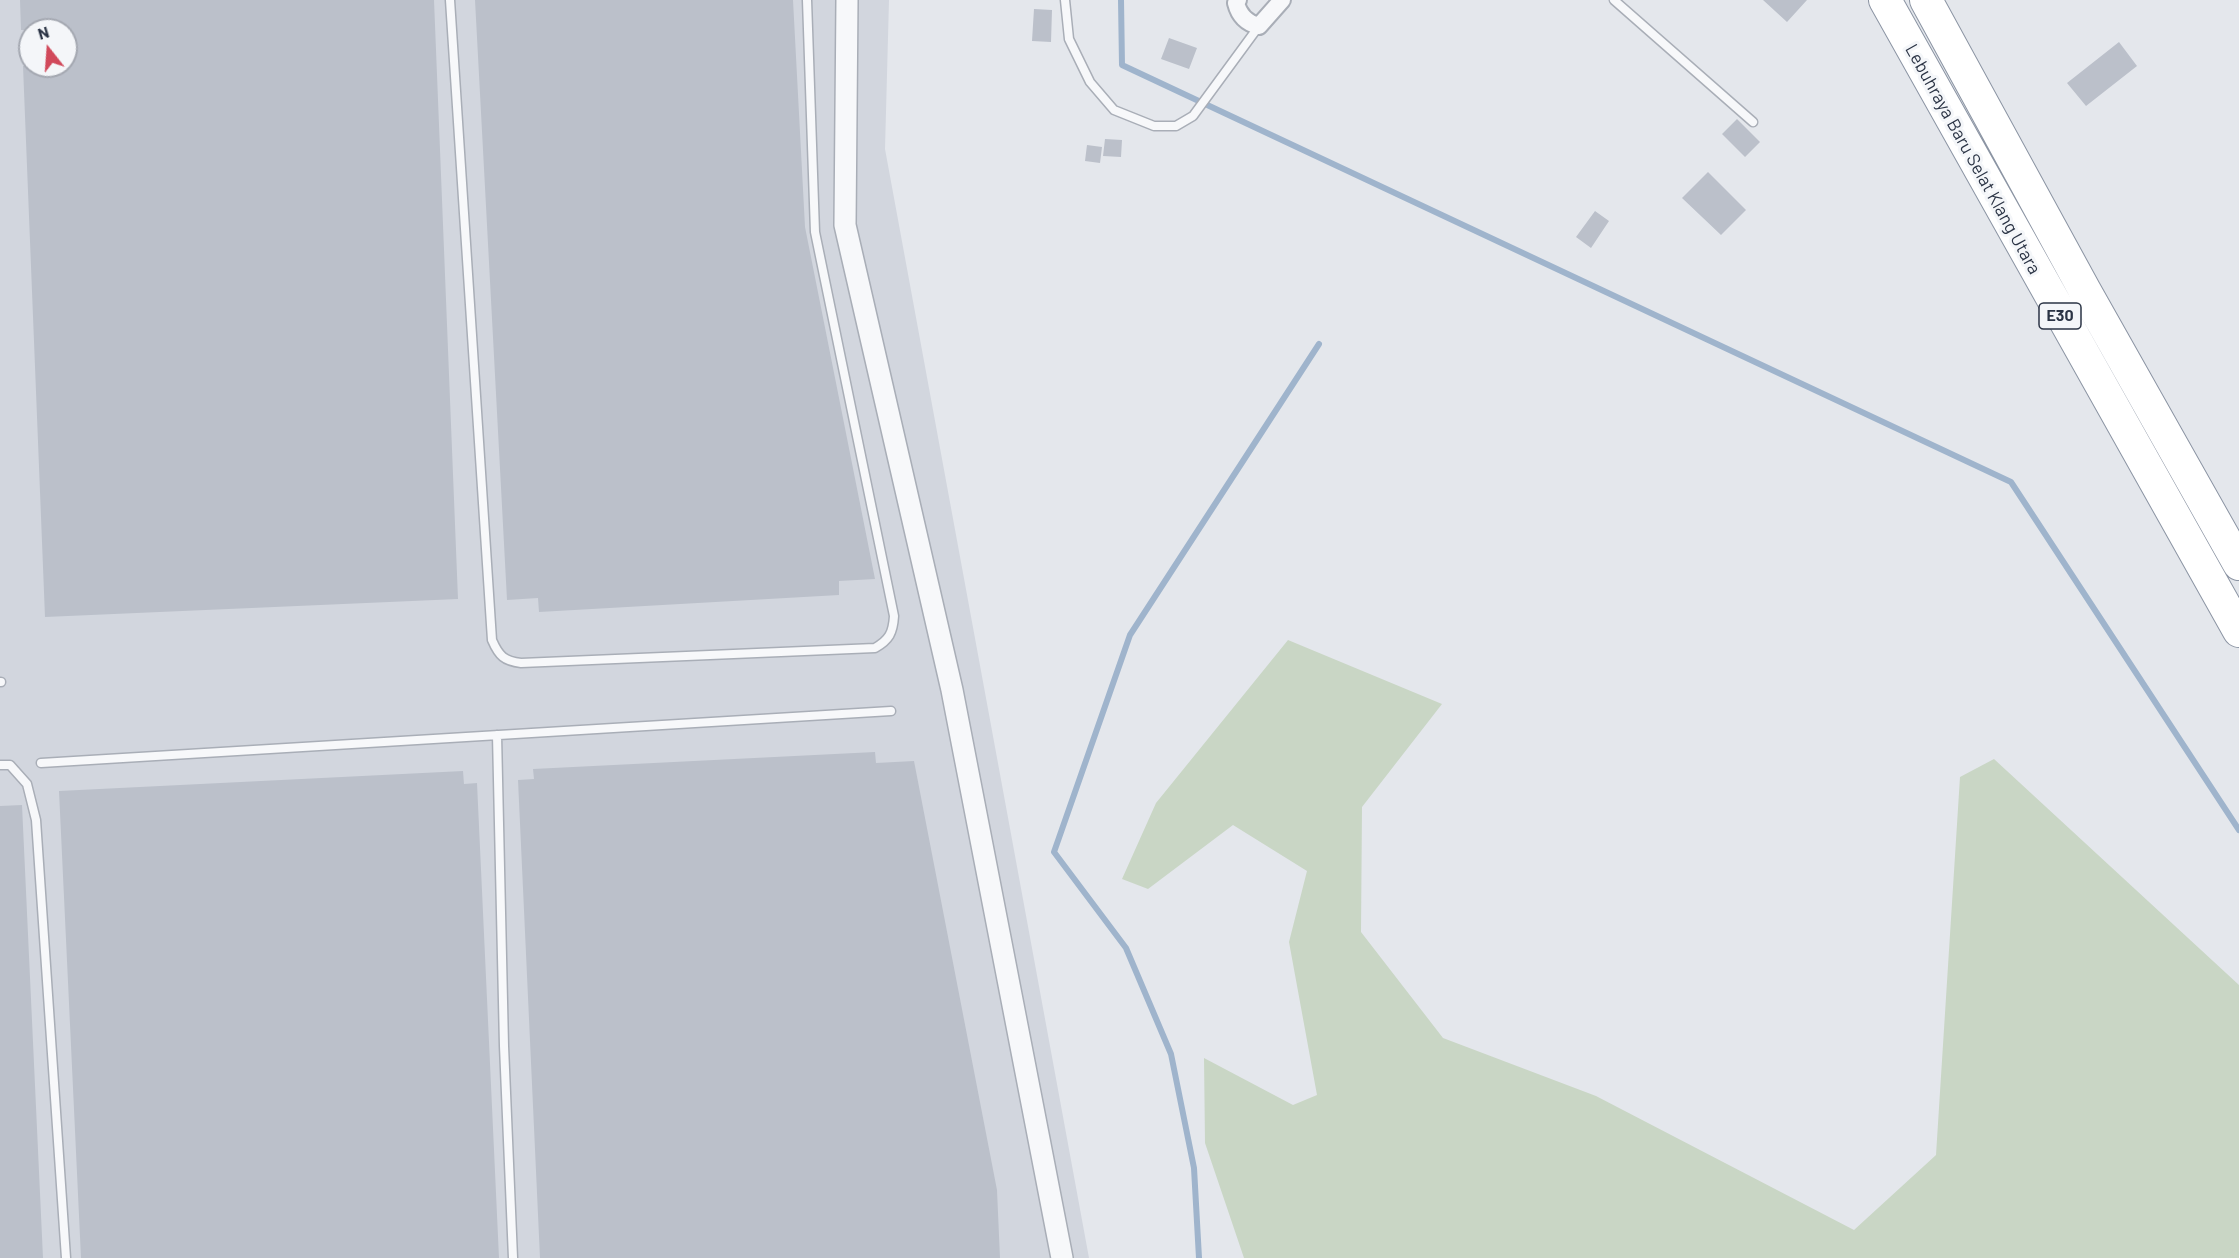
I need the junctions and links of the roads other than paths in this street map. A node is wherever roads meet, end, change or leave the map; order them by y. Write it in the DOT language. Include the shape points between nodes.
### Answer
graph roads {
  1 [pos="450,0"];
  2 [pos="807,0"];
  3 [pos="847,0"];
  4 [pos="1065,0"];
  5 [pos="1238,0"];
  6 [pos="1282,0"];
  7 [pos="1614,0"];
  8 [pos="1885,0"];
  9 [pos="1926,0"];
  10 [pos="1258,26"];
  11 [pos="1753,122"];
  12 [pos="2239,564"];
  13 [pos="2239,631"];
  14 [pos="891,711"];
  15 [pos="498,735"];
  16 [pos="41,763"];
  17 [pos="0,765"];
  18 [pos="66,1258"];
  19 [pos="513,1258"];
  20 [pos="1062,1258"];
  1 -- 2 [label="lane" via="492,640 505,661 521,663 875,648 887,641 893,630 894,616 814,232"];
  3 -- 20 [label="street" via="845,225 952,690"];
  4 -- 10 [label="lane" via="1069,39 1090,82 1114,110 1154,126 1176,126 1193,116"];
  5 -- 10 [label="street" via="1238,13"];
  6 -- 10 [label="street"];
  7 -- 11 [label="lane"];
  8 -- 13 [label="highway, Lebuhraya Baru Selat Klang Utara / E30"];
  9 -- 12 [label="highway, Lebuhraya Baru Selat Klang Utara / E30"];
  14 -- 15 [label="lane"];
  15 -- 16 [label="lane"];
  15 -- 19 [label="lane"];
  17 -- 18 [label="lane" via="10,765 27,784 36,820"];
}
